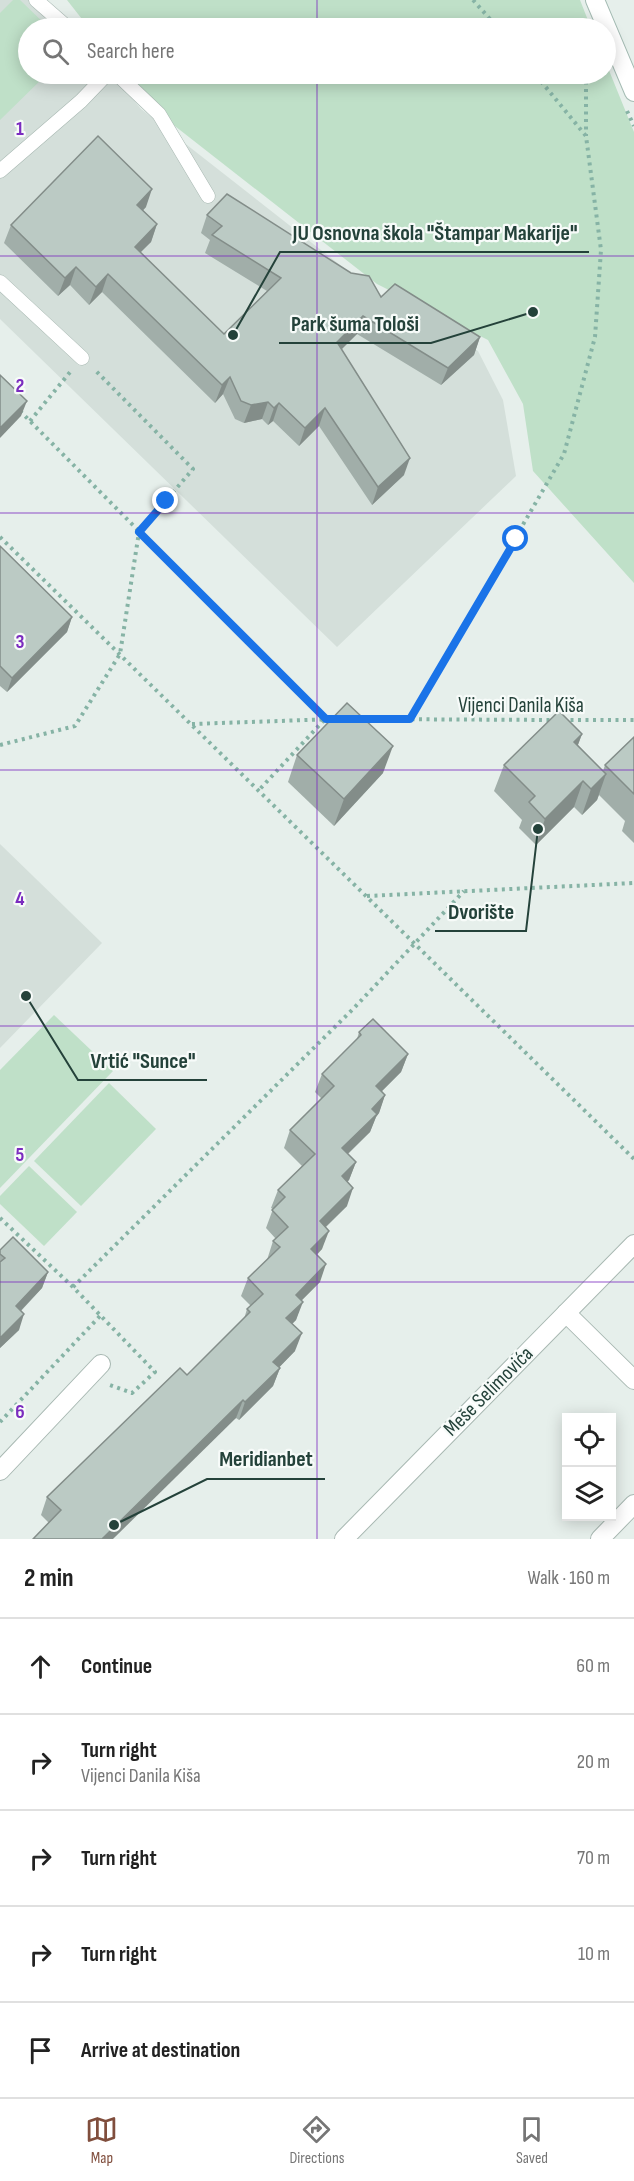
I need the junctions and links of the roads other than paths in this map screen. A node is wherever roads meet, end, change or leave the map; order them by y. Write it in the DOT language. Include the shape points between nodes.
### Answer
graph roads {
  1 [pos="36,0"];
  2 [pos="595,0"];
  3 [pos="57,18"];
  4 [pos="603,18"];
  5 [pos="616,50"];
  6 [pos="97,84"];
  7 [pos="128,84"];
  8 [pos="634,92"];
  9 [pos="0,171"];
  10 [pos="208,195"];
  11 [pos="0,282"];
  12 [pos="82,358"];
  13 [pos="634,1244"];
  14 [pos="566,1313"];
  15 [pos="101,1364"];
  16 [pos="634,1380"];
  17 [pos="0,1471"];
  18 [pos="634,1504"];
  19 [pos="344,1539"];
  20 [pos="600,1539"];
  1 -- 3 [label="lane"];
  2 -- 4 [label="street"];
  5 -- 8 [label="street"];
  6 -- 9 [label="lane"];
  7 -- 10 [label="lane" via="159,114"];
  11 -- 12 [label="lane"];
  13 -- 14 [label="street, Meše Selimovića"];
  14 -- 16 [label="street"];
  14 -- 19 [label="street, Meše Selimovića"];
  15 -- 17 [label="street"];
  18 -- 20 [label="street"];
}
